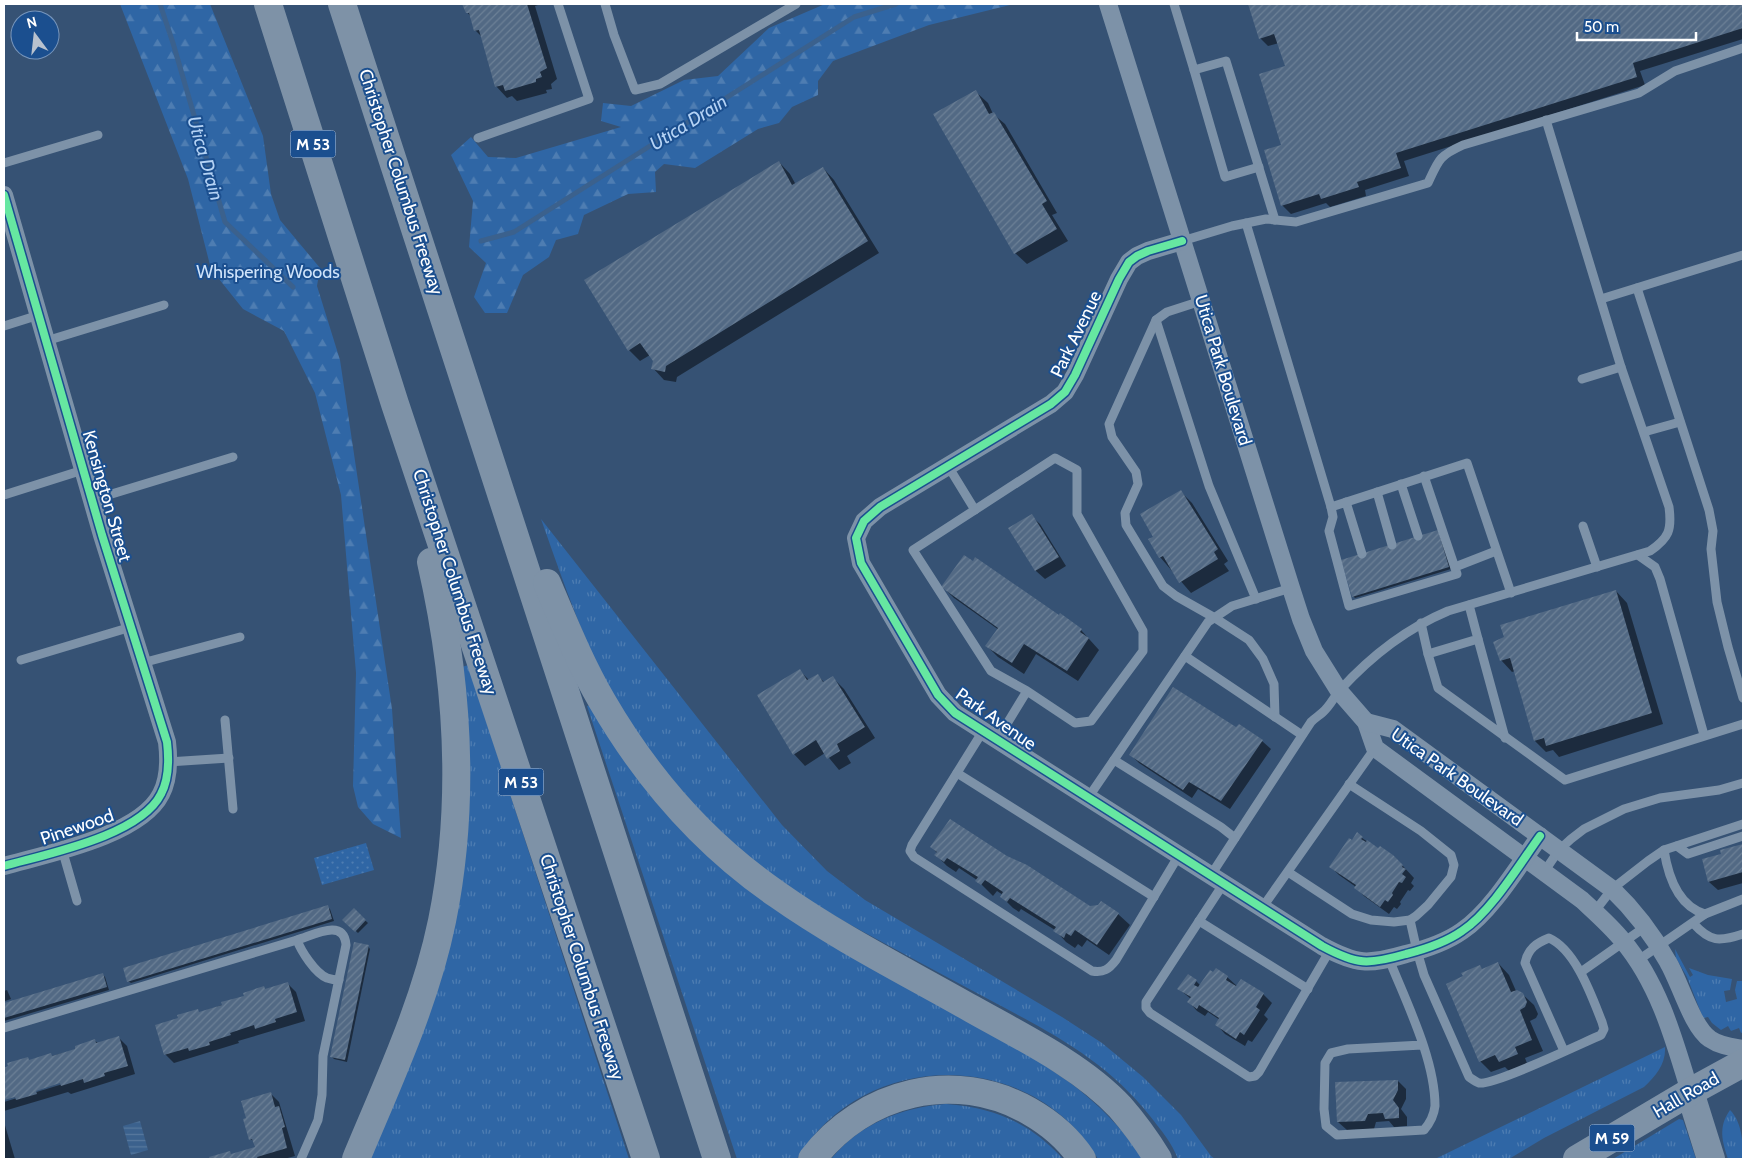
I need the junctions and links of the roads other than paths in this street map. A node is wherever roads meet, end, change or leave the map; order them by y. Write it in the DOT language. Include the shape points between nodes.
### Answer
graph roads {
  1 [pos="268,4"];
  2 [pos="342,4"];
  3 [pos="558,4"];
  4 [pos="605,4"];
  5 [pos="796,4"];
  6 [pos="1108,4"];
  7 [pos="1174,4"];
  8 [pos="1743,48"];
  9 [pos="1194,70"];
  10 [pos="1546,120"];
  11 [pos="98,135"];
  12 [pos="478,138"];
  13 [pos="4,162"];
  14 [pos="1258,167"];
  15 [pos="4,195"];
  16 [pos="1275,220"];
  17 [pos="1246,223"];
  18 [pos="1182,241"];
  19 [pos="1743,255"];
  20 [pos="1637,288"];
  21 [pos="1601,299"];
  22 [pos="1201,301"];
  23 [pos="164,305"];
  24 [pos="39,315"];
  25 [pos="1156,320"];
  26 [pos="4,326"];
  27 [pos="46,341"];
  28 [pos="1621,367"];
  29 [pos="1582,379"];
  30 [pos="396,404"];
  31 [pos="1680,422"];
  32 [pos="1644,432"];
  33 [pos="487,449"];
  34 [pos="233,457"];
  35 [pos="948,466"];
  36 [pos="84,470"];
  37 [pos="1424,476"];
  38 [pos="1401,484"];
  39 [pos="1377,492"];
  40 [pos="4,494"];
  41 [pos="92,500"];
  42 [pos="1346,502"];
  43 [pos="1332,507"];
  44 [pos="975,510"];
  45 [pos="1583,526"];
  46 [pos="1418,536"];
  47 [pos="1392,544"];
  48 [pos="1496,551"];
  49 [pos="1362,554"];
  50 [pos="1638,555"];
  51 [pos="1455,567"];
  52 [pos="1596,568"];
  53 [pos="1291,588"];
  54 [pos="1511,593"];
  55 [pos="1256,599"];
  56 [pos="1468,605"];
  57 [pos="1215,618"];
  58 [pos="1421,623"];
  59 [pos="131,627"];
  60 [pos="240,637"];
  61 [pos="1478,640"];
  62 [pos="1428,654"];
  63 [pos="1185,656"];
  64 [pos="21,660"];
  65 [pos="142,664"];
  66 [pos="1339,691"];
  67 [pos="1027,692"];
  68 [pos="1743,698"];
  69 [pos="1275,717"];
  70 [pos="225,720"];
  71 [pos="1366,722"];
  72 [pos="1743,724"];
  73 [pos="990,735"];
  74 [pos="1302,735"];
  75 [pos="1704,735"];
  76 [pos="1505,738"];
  77 [pos="1375,748"];
  78 [pos="229,758"];
  79 [pos="1114,760"];
  80 [pos="168,762"];
  81 [pos="957,772"];
  82 [pos="1743,783"];
  83 [pos="1349,784"];
  84 [pos="1088,798"];
  85 [pos="154,805"];
  86 [pos="233,809"];
  87 [pos="1743,824"];
  88 [pos="1540,836"];
  89 [pos="1743,836"];
  90 [pos="1235,838"];
  91 [pos="1677,846"];
  92 [pos="62,849"];
  93 [pos="1559,850"];
  94 [pos="1664,850"];
  95 [pos="1179,855"];
  96 [pos="1524,857"];
  97 [pos="4,866"];
  98 [pos="1288,872"];
  99 [pos="1544,872"];
  100 [pos="1217,879"];
  101 [pos="1612,889"];
  102 [pos="1154,897"];
  103 [pos="1743,899"];
  104 [pos="77,902"];
  105 [pos="1262,908"];
  106 [pos="1595,912"];
  107 [pos="1705,914"];
  108 [pos="1410,920"];
  109 [pos="1199,922"];
  110 [pos="1693,922"];
  111 [pos="1645,927"];
  112 [pos="1743,934"];
  113 [pos="297,940"];
  114 [pos="1624,942"];
  115 [pos="1659,946"];
  116 [pos="1330,950"];
  117 [pos="1417,951"];
  118 [pos="1389,959"];
  119 [pos="1637,960"];
  120 [pos="1581,972"];
  121 [pos="339,980"];
  122 [pos="1308,989"];
  123 [pos="4,1028"];
  124 [pos="1422,1044"];
  125 [pos="1743,1049"];
  126 [pos="1564,1051"];
  127 [pos="1743,1063"];
  128 [pos="1690,1092"];
  129 [pos="301,1159"];
  130 [pos="356,1159"];
  131 [pos="646,1159"];
  132 [pos="718,1159"];
  133 [pos="812,1159"];
  134 [pos="1082,1159"];
  135 [pos="1158,1159"];
  136 [pos="1577,1159"];
  137 [pos="1711,1159"];
  1 -- 30 [label="highway, Christopher Columbus Freeway / M 53"];
  2 -- 33 [label="highway, Christopher Columbus Freeway"];
  3 -- 12 [label="lane" via="589,99"];
  4 -- 5 [label="lane" via="635,90 660,84"];
  6 -- 18 [label="street, Utica Park Boulevard"];
  7 -- 9 [label="lane"];
  8 -- 10 [label="lane" via="1676,71 1639,93"];
  9 -- 14 [label="lane" via="1226,61"];
  9 -- 14 [label="lane" via="1224,177"];
  10 -- 16 [label="lane" via="1445,153 1428,183 1296,222"];
  10 -- 21 [label="lane"];
  11 -- 13 [label="lane"];
  14 -- 16 [label="lane"];
  15 -- 24 [label="street, Kensington Street"];
  16 -- 17 [label="lane"];
  17 -- 18 [label="lane"];
  17 -- 43 [label="lane"];
  18 -- 22 [label="street, Utica Park Boulevard"];
  18 -- 35 [label="street, Park Avenue" via="1148,251 1129,262 1065,392 1051,404"];
  19 -- 20 [label="lane"];
  20 -- 21 [label="lane"];
  20 -- 31 [label="lane"];
  21 -- 28 [label="lane"];
  22 -- 25 [label="lane" via="1167,312"];
  22 -- 53 [label="street, Utica Park Boulevard"];
  23 -- 27 [label="lane"];
  24 -- 26 [label="lane"];
  24 -- 27 [label="street, Kensington Street"];
  25 -- 55 [label="lane" via="1209,486"];
  25 -- 57 [label="lane" via="1109,424 1112,437 1136,472 1138,484 1125,513 1126,525 1164,586"];
  27 -- 36 [label="street, Kensington Street"];
  28 -- 29 [label="lane"];
  28 -- 32 [label="lane"];
  30 -- 130 [label="highway" via="442,607 455,709 456,792 442,922 425,986"];
  30 -- 131 [label="highway, Christopher Columbus Freeway / M 53"];
  31 -- 32 [label="lane"];
  31 -- 68 [label="lane" via="1709,510 1717,602"];
  32 -- 50 [label="lane" via="1671,521 1662,544"];
  33 -- 132 [label="highway, Christopher Columbus Freeway"];
  33 -- 135 [label="highway" via="601,700 635,754 692,822 732,860 799,909 1055,1056 1100,1088 1133,1123"];
  34 -- 41 [label="lane"];
  35 -- 44 [label="lane"];
  35 -- 73 [label="street, Park Avenue" via="880,507 864,521 856,538 861,563 938,695 955,713"];
  36 -- 40 [label="lane"];
  36 -- 41 [label="street, Kensington Street"];
  37 -- 38 [label="lane"];
  37 -- 48 [label="lane" via="1467,463"];
  37 -- 51 [label="lane"];
  38 -- 39 [label="lane"];
  38 -- 46 [label="lane"];
  39 -- 42 [label="lane"];
  39 -- 47 [label="lane"];
  41 -- 59 [label="street, Kensington Street"];
  42 -- 43 [label="lane"];
  42 -- 49 [label="lane"];
  43 -- 51 [label="lane" via="1329,531 1349,606 1375,594 1429,578 1457,574"];
  44 -- 67 [label="lane" via="913,550 991,671"];
  44 -- 67 [label="lane" via="1055,458 1077,470 1077,514 1143,631 1143,652 1091,721 1075,723"];
  45 -- 52 [label="lane"];
  48 -- 51 [label="lane"];
  48 -- 54 [label="lane"];
  50 -- 52 [label="lane"];
  50 -- 75 [label="lane" via="1655,567 1660,579"];
  52 -- 54 [label="lane"];
  53 -- 55 [label="lane"];
  53 -- 66 [label="street, Utica Park Boulevard" via="1311,644"];
  54 -- 56 [label="lane"];
  55 -- 57 [label="lane" via="1232,606"];
  56 -- 58 [label="lane"];
  56 -- 61 [label="lane"];
  57 -- 63 [label="lane" via="1208,622"];
  57 -- 69 [label="lane" via="1250,640 1263,658 1274,684"];
  58 -- 62 [label="lane"];
  58 -- 66 [label="lane" via="1381,651"];
  59 -- 64 [label="lane"];
  59 -- 65 [label="street, Kensington Street"];
  60 -- 65 [label="lane"];
  61 -- 62 [label="lane"];
  61 -- 76 [label="lane"];
  62 -- 76 [label="lane" via="1438,688"];
  63 -- 69 [label="lane"];
  63 -- 79 [label="lane"];
  65 -- 80 [label="street, Kensington Street" via="166,742"];
  66 -- 71 [label="street, Utica Park Boulevard"];
  66 -- 74 [label="lane"];
  67 -- 73 [label="lane"];
  69 -- 74 [label="lane"];
  70 -- 78 [label="lane"];
  71 -- 77 [label="street, Utica Park Boulevard"];
  71 -- 88 [label="street, Utica Park Boulevard" via="1393,729"];
  72 -- 75 [label="lane"];
  73 -- 81 [label="lane"];
  73 -- 84 [label="street, Park Avenue"];
  74 -- 90 [label="lane"];
  75 -- 76 [label="lane" via="1565,780"];
  77 -- 83 [label="lane"];
  77 -- 96 [label="street, Utica Park Boulevard"];
  78 -- 80 [label="lane"];
  78 -- 86 [label="lane"];
  79 -- 84 [label="lane"];
  79 -- 90 [label="lane"];
  80 -- 85 [label="street, Kensington Street" via="162,794"];
  81 -- 102 [label="lane"];
  81 -- 102 [label="lane" via="910,852 1092,971 1109,969"];
  82 -- 93 [label="lane" via="1624,808 1584,829"];
  83 -- 98 [label="lane"];
  83 -- 108 [label="lane" via="1421,831 1451,855 1454,865 1451,877 1428,905"];
  84 -- 95 [label="street, Park Avenue"];
  85 -- 92 [label="street, Pinewood" via="120,830"];
  87 -- 91 [label="lane"];
  88 -- 93 [label="street, Utica Park Boulevard"];
  88 -- 96 [label="street, Park Avenue"];
  89 -- 91 [label="lane" via="1688,854"];
  90 -- 100 [label="lane"];
  91 -- 94 [label="lane"];
  92 -- 97 [label="street, Pinewood"];
  92 -- 104 [label="lane"];
  93 -- 99 [label="lane"];
  93 -- 101 [label="street, Utica Park Boulevard"];
  94 -- 101 [label="lane"];
  94 -- 107 [label="lane" via="1668,871 1677,891 1695,911"];
  95 -- 100 [label="street, Park Avenue"];
  95 -- 102 [label="lane"];
  96 -- 99 [label="street, Utica Park Boulevard"];
  96 -- 117 [label="street, Park Avenue" via="1492,902 1465,929 1438,945"];
  98 -- 105 [label="lane"];
  98 -- 108 [label="lane" via="1352,914 1371,920"];
  99 -- 106 [label="street, Utica Park Boulevard"];
  100 -- 105 [label="street, Park Avenue"];
  100 -- 109 [label="lane"];
  101 -- 106 [label="lane"];
  101 -- 111 [label="street, Utica Park Boulevard"];
  103 -- 107 [label="lane"];
  105 -- 116 [label="street, Park Avenue"];
  106 -- 114 [label="street, Utica Park Boulevard"];
  107 -- 110 [label="lane"];
  108 -- 117 [label="lane"];
  109 -- 122 [label="lane"];
  109 -- 122 [label="lane" via="1146,1002 1146,1008 1249,1077 1260,1072"];
  110 -- 112 [label="lane" via="1710,938 1722,940"];
  110 -- 115 [label="lane"];
  111 -- 114 [label="lane"];
  111 -- 115 [label="street, Utica Park Boulevard"];
  113 -- 121 [label="lane" via="304,956 318,971 325,977"];
  113 -- 121 [label="lane" via="333,929 341,931 346,936 346,945"];
  113 -- 123 [label="lane"];
  114 -- 119 [label="street, Utica Park Boulevard"];
  114 -- 120 [label="lane"];
  115 -- 119 [label="lane"];
  115 -- 125 [label="street, Utica Park Boulevard" via="1699,1028 1710,1039"];
  116 -- 118 [label="street, Park Avenue" via="1359,961"];
  116 -- 122 [label="lane"];
  117 -- 118 [label="street, Park Avenue"];
  117 -- 126 [label="lane" via="1424,975 1469,1078 1480,1083 1494,1081"];
  118 -- 124 [label="lane"];
  119 -- 128 [label="street, Utica Park Boulevard" via="1659,999"];
  120 -- 126 [label="lane" via="1604,1029 1600,1035"];
  120 -- 126 [label="lane" via="1557,942 1549,938 1527,953 1525,963"];
  121 -- 129 [label="lane" via="323,1056 319,1114"];
  124 -- 124 [label="lane" via="1430,1068 1435,1107 1424,1130 1337,1135 1326,1126 1325,1064 1331,1053"];
  127 -- 128 [label="highway, Hall Road / M 59"];
  128 -- 136 [label="highway, Hall Road / M 59"];
  128 -- 137 [label="highway"];
  133 -- 134 [label="highway" via="836,1134 875,1107 921,1091 941,1089 966,1090 1015,1103 1059,1132"];
}
